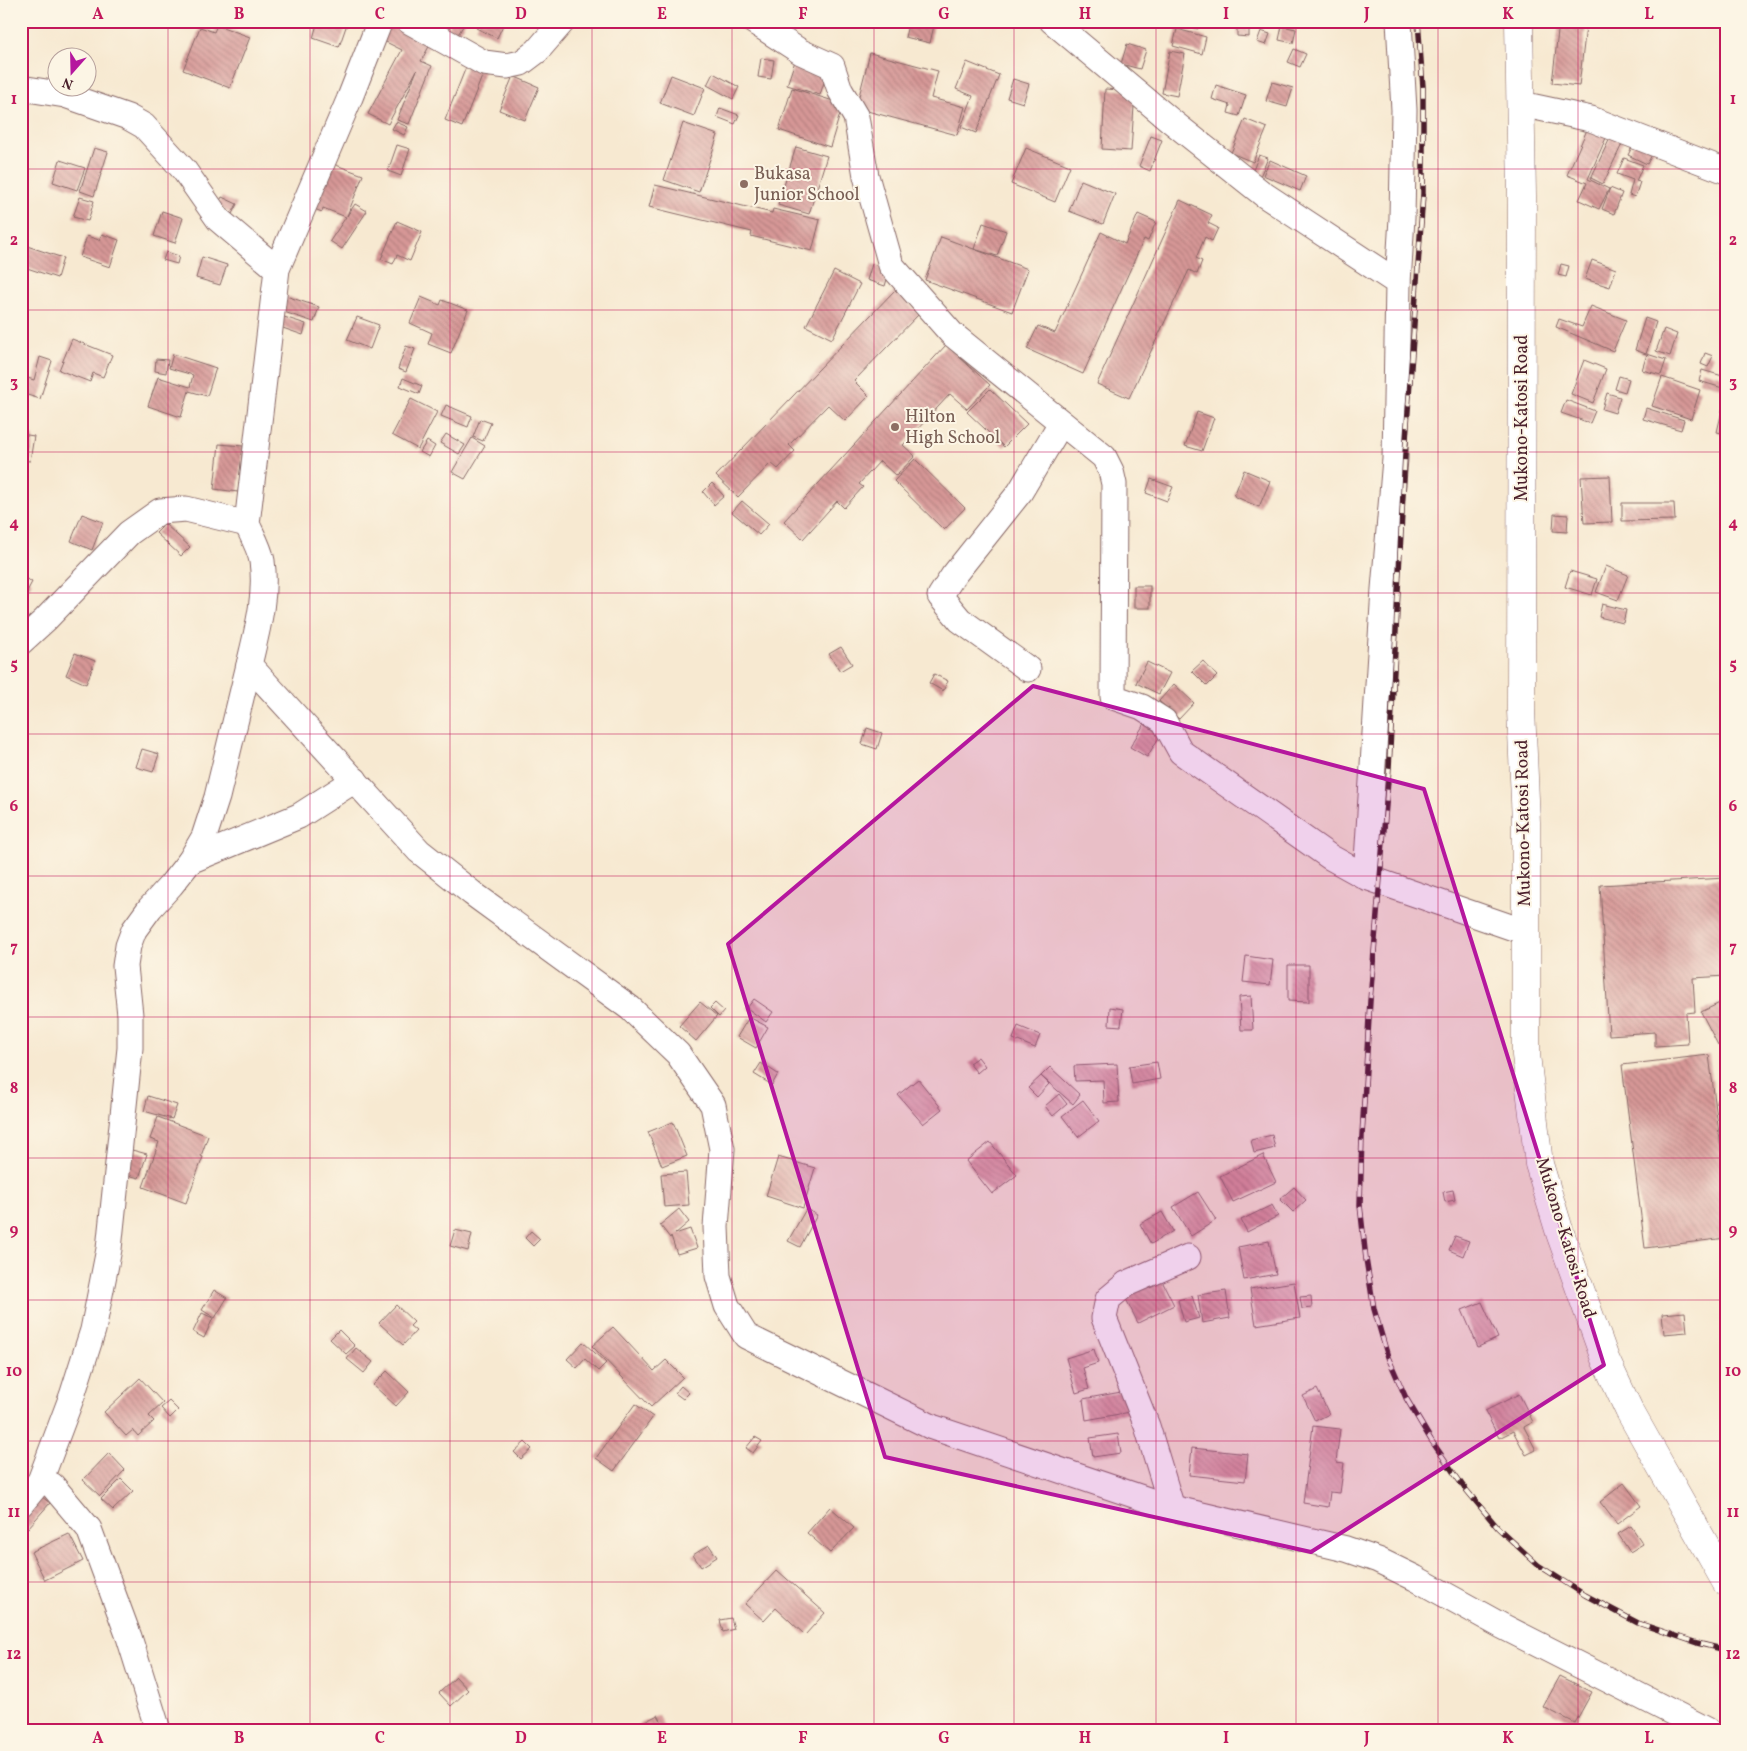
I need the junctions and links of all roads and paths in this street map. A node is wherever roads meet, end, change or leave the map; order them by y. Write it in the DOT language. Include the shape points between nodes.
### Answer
graph roads {
  1 [pos="380,21"];
  2 [pos="409,21"];
  3 [pos="564,21"];
  4 [pos="753,21"];
  5 [pos="1052,21"];
  6 [pos="1399,21"];
  7 [pos="1519,21"];
  8 [pos="21,88"];
  9 [pos="1521,104"];
  10 [pos="1726,171"];
  11 [pos="277,269"];
  12 [pos="1398,283"];
  13 [pos="1061,423"];
  14 [pos="247,524"];
  15 [pos="21,642"];
  16 [pos="249,665"];
  17 [pos="1028,669"];
  18 [pos="354,780"];
  19 [pos="190,861"];
  20 [pos="1366,877"];
  21 [pos="1526,932"];
  22 [pos="1188,1257"];
  23 [pos="40,1481"];
  24 [pos="21,1504"];
  25 [pos="1172,1508"];
  26 [pos="1726,1582"];
  27 [pos="158,1730"];
  28 [pos="1707,1730"];
  1 -- 11 [label="street"];
  2 -- 3 [label="street" via="484,63 507,66 521,63 537,51"];
  4 -- 13 [label="street" via="801,52 832,66 840,90 856,117 866,176 891,264 952,334"];
  5 -- 12 [label="street" via="1263,194"];
  6 -- 12 [label="street" via="1404,110"];
  7 -- 9 [label="main road, Mukono-Katosi Road"];
  8 -- 11 [label="street" via="64,95 128,117 144,126 184,170 219,220"];
  9 -- 10 [label="street" via="1591,119"];
  9 -- 21 [label="main road, Mukono-Katosi Road" via="1521,710"];
  11 -- 14 [label="street"];
  12 -- 20 [label="street" via="1395,459"];
  13 -- 17 [label="street" via="1020,492 940,596 960,620"];
  13 -- 20 [label="street" via="1104,458 1114,484 1113,697 1142,707 1164,721 1181,752 1330,857"];
  14 -- 15 [label="street" via="186,509 160,511 129,533"];
  14 -- 16 [label="street" via="262,559 263,591 260,621"];
  16 -- 18 [label="street"];
  16 -- 19 [label="street" via="217,797 204,837"];
  18 -- 19 [label="street" via="299,816"];
  18 -- 25 [label="street" via="419,850 472,893 630,1008 678,1054 714,1104 722,1148 716,1227 718,1276 727,1306 746,1336 932,1427"];
  19 -- 23 [label="street" via="150,908 134,930 128,946 125,966 130,1048 109,1249 93,1330"];
  20 -- 21 [label="street"];
  21 -- 26 [label="main road, Mukono-Katosi Road" via="1526,1055 1539,1164 1555,1216 1605,1360 1629,1410"];
  22 -- 25 [label="street" via="1126,1284 1108,1299 1104,1318 1147,1426"];
  23 -- 24 [label="street"];
  23 -- 27 [label="street" via="52,1485 89,1529 129,1637"];
  25 -- 28 [label="street" via="1346,1549 1378,1560"];
}
